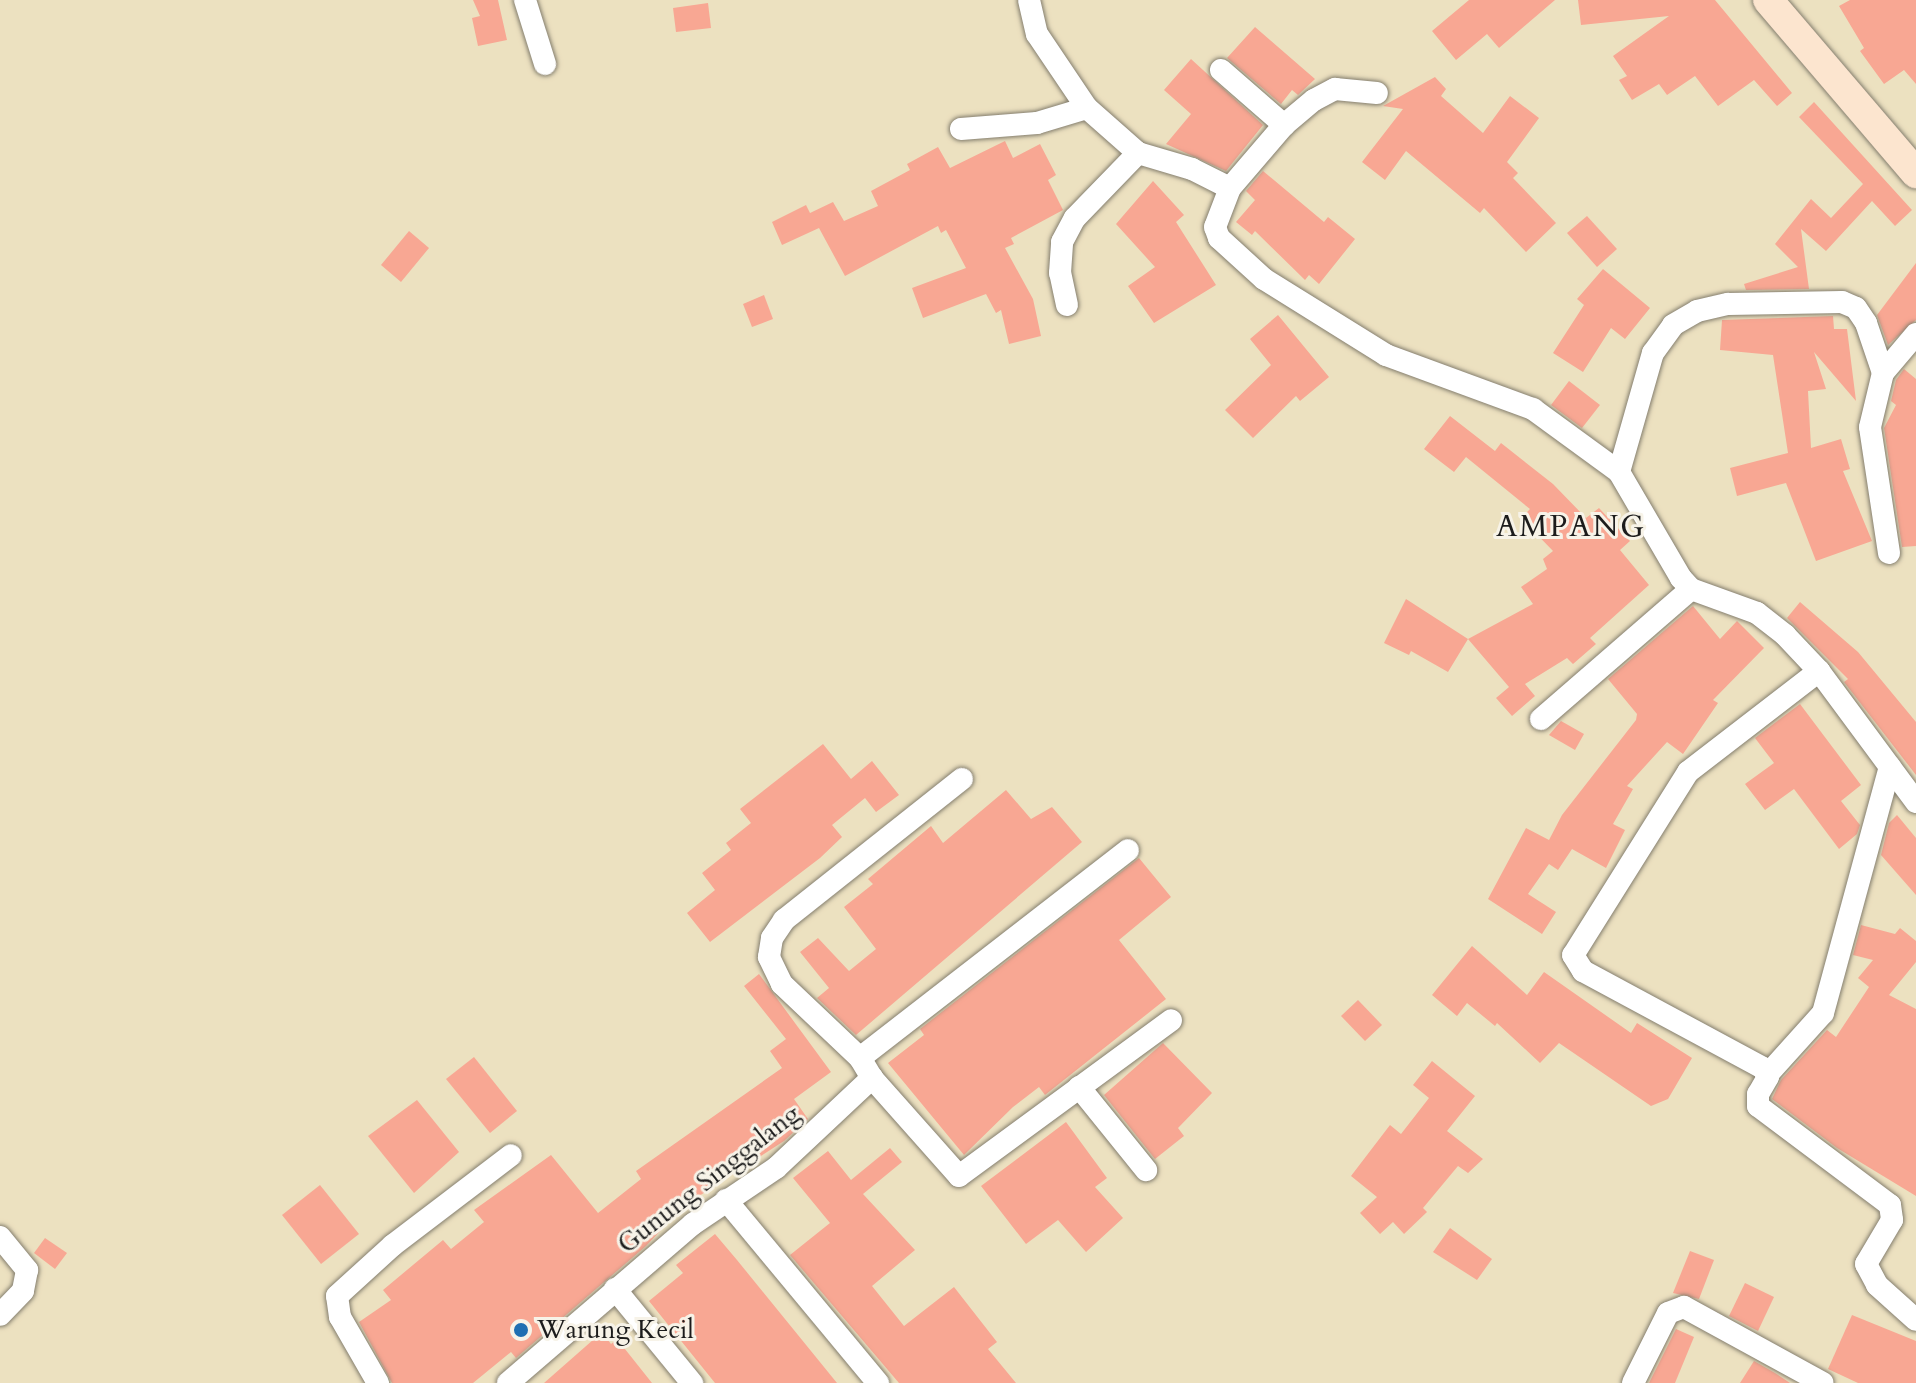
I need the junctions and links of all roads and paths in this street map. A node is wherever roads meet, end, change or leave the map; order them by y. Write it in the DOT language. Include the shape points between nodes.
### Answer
graph roads {
  1 [pos="525,0"];
  2 [pos="1029,0"];
  3 [pos="1768,0"];
  4 [pos="545,64"];
  5 [pos="1221,70"];
  6 [pos="1377,93"];
  7 [pos="1087,108"];
  8 [pos="1284,125"];
  9 [pos="961,129"];
  10 [pos="1138,153"];
  11 [pos="1916,173"];
  12 [pos="1230,188"];
  13 [pos="1067,305"];
  14 [pos="1916,334"];
  15 [pos="1883,373"];
  16 [pos="1619,472"];
  17 [pos="1889,553"];
  18 [pos="1691,589"];
  19 [pos="1819,671"];
  20 [pos="1541,719"];
  21 [pos="1890,767"];
  22 [pos="962,779"];
  23 [pos="1916,802"];
  24 [pos="1128,850"];
  25 [pos="1171,1020"];
  26 [pos="866,1068"];
  27 [pos="1768,1074"];
  28 [pos="1079,1087"];
  29 [pos="511,1155"];
  30 [pos="1146,1170"];
  31 [pos="726,1200"];
  32 [pos="0,1237"];
  33 [pos="615,1289"];
  34 [pos="0,1315"];
  35 [pos="1916,1320"];
  36 [pos="523,1379"];
  37 [pos="378,1383"];
  38 [pos="692,1383"];
  39 [pos="878,1383"];
  40 [pos="1633,1383"];
  41 [pos="1823,1383"];
  1 -- 4 [label="street"];
  2 -- 7 [label="street" via="1037,34"];
  3 -- 11 [label="main road"];
  5 -- 8 [label="street"];
  6 -- 8 [label="street" via="1335,89"];
  7 -- 9 [label="street" via="1037,123"];
  7 -- 10 [label="street"];
  8 -- 12 [label="street"];
  10 -- 12 [label="street" via="1192,169"];
  10 -- 13 [label="street" via="1075,218 1062,242 1060,273"];
  12 -- 16 [label="street" via="1215,227 1219,238 1264,279 1386,355 1533,409"];
  14 -- 15 [label="street"];
  15 -- 16 [label="street" via="1866,323 1856,308 1842,302 1728,304 1697,311 1673,325 1653,353"];
  15 -- 17 [label="street" via="1870,427"];
  16 -- 18 [label="street"];
  18 -- 19 [label="street" via="1764,618"];
  18 -- 20 [label="street"];
  19 -- 21 [label="street"];
  19 -- 27 [label="street" via="1688,772 1573,955 1583,971"];
  21 -- 23 [label="street"];
  21 -- 27 [label="street" via="1823,1013"];
  22 -- 26 [label="street" via="784,920 772,938 769,957 782,984"];
  24 -- 26 [label="street, Gunung Singgalang"];
  25 -- 28 [label="street"];
  26 -- 28 [label="street" via="959,1176"];
  26 -- 31 [label="street, Gunung Singgalang" via="776,1168"];
  27 -- 35 [label="street" via="1758,1106 1890,1205 1892,1220 1866,1264 1877,1285"];
  28 -- 30 [label="street"];
  29 -- 37 [label="street" via="393,1245 337,1296 345,1326"];
  31 -- 33 [label="street, Gunung Singgalang"];
  31 -- 39 [label="street"];
  32 -- 34 [label="street" via="27,1270 23,1291"];
  33 -- 36 [label="street, Gunung Singgalang"];
  33 -- 38 [label="street"];
  40 -- 41 [label="street" via="1668,1313 1684,1307"];
}
